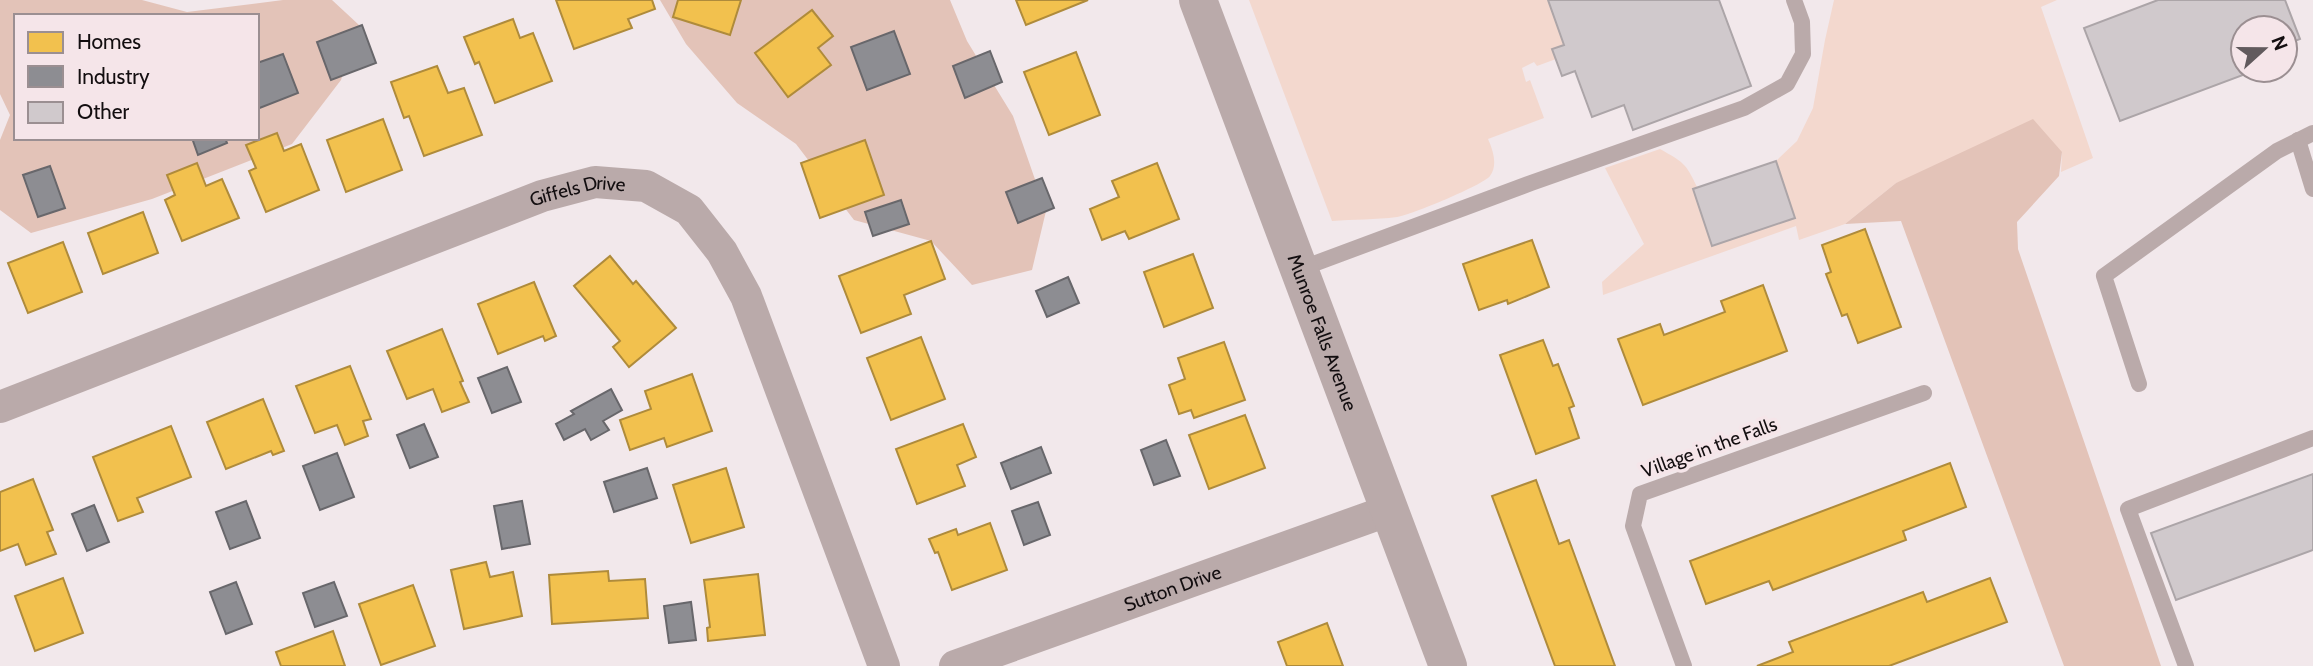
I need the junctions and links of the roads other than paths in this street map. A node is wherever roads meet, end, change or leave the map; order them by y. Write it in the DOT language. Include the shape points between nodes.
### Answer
graph roads {
  1 [pos="1198,0"];
  2 [pos="1794,0"];
  3 [pos="2306,137"];
  4 [pos="2313,189"];
  5 [pos="1300,269"];
  6 [pos="2139,384"];
  7 [pos="1924,393"];
  8 [pos="0,407"];
  9 [pos="2313,438"];
  10 [pos="1390,510"];
  11 [pos="884,666"];
  12 [pos="955,666"];
  13 [pos="1448,666"];
  14 [pos="1684,666"];
  15 [pos="2186,666"];
  1 -- 5 [label="street, Munroe Falls Avenue"];
  2 -- 5 [label="lane" via="1802,22 1803,54 1787,84 1744,108"];
  3 -- 4 [label="lane"];
  3 -- 6 [label="lane" via="2277,151 2104,276"];
  5 -- 10 [label="street, Munroe Falls Avenue"];
  7 -- 14 [label="lane, Village in the Falls" via="1640,494 1633,526"];
  8 -- 11 [label="street, Giffels Drive" via="542,196 595,182 646,186 689,210 722,252 746,296"];
  9 -- 15 [label="lane" via="2128,509"];
  10 -- 12 [label="street, Sutton Drive"];
  10 -- 13 [label="street, Munroe Falls Avenue"];
}
